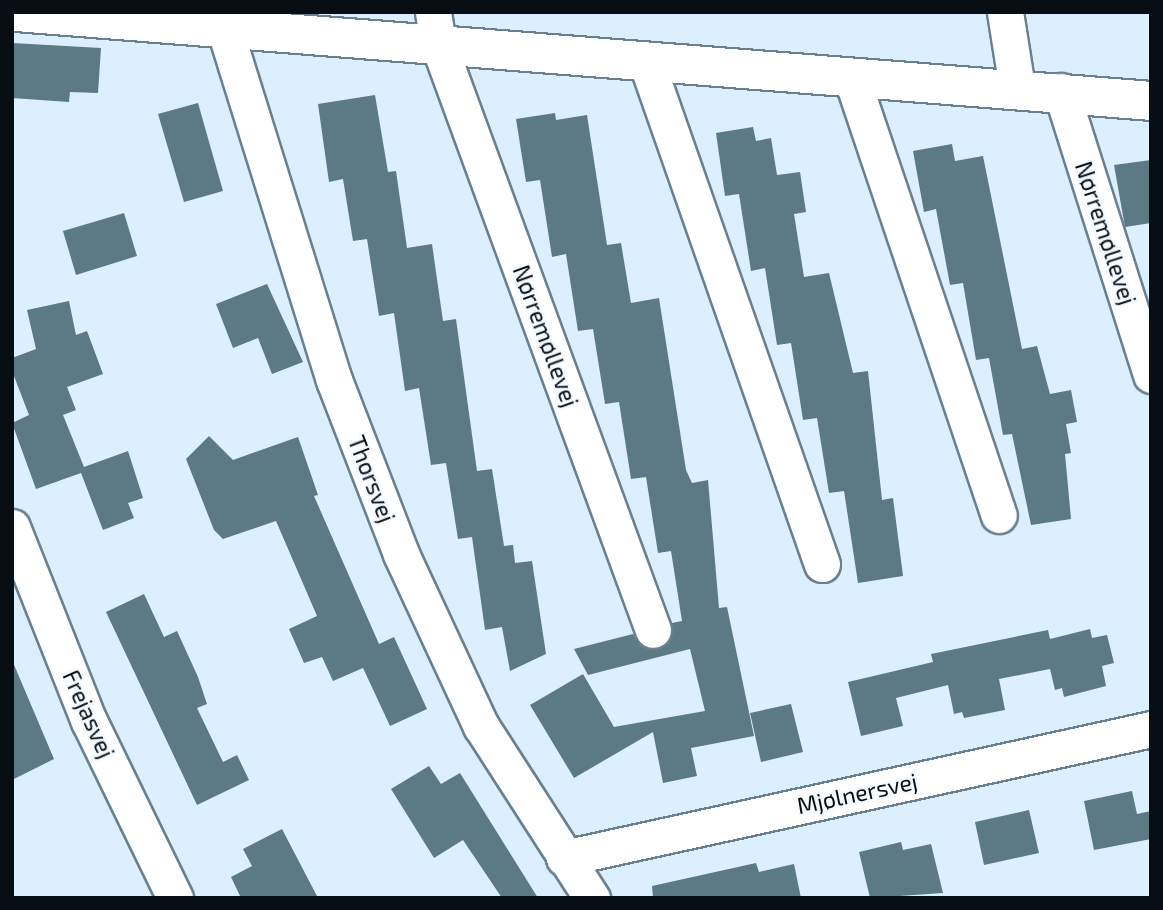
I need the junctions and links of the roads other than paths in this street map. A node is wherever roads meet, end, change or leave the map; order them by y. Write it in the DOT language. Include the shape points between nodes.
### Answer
graph roads {
  1 [pos="16,12"];
  2 [pos="1005,12"];
  3 [pos="224,27"];
  4 [pos="435,27"];
  5 [pos="646,61"];
  6 [pos="852,79"];
  7 [pos="1017,88"];
  8 [pos="1060,91"];
  9 [pos="1151,101"];
  10 [pos="1151,375"];
  11 [pos="999,515"];
  12 [pos="12,527"];
  13 [pos="822,564"];
  14 [pos="653,630"];
  15 [pos="1151,729"];
  16 [pos="564,858"];
  17 [pos="175,898"];
  18 [pos="592,898"];
  1 -- 3 [label="street"];
  2 -- 7 [label="street"];
  3 -- 4 [label="street"];
  3 -- 16 [label="street, Thorsvej" via="334,380 401,554 481,726"];
  4 -- 5 [label="street"];
  4 -- 14 [label="street, Nørremøllevej"];
  5 -- 6 [label="street"];
  5 -- 13 [label="street"];
  6 -- 7 [label="street"];
  6 -- 11 [label="street"];
  7 -- 8 [label="street"];
  8 -- 9 [label="street"];
  8 -- 10 [label="street, Nørremøllevej"];
  12 -- 17 [label="street, Frejasvej" via="89,721"];
  15 -- 16 [label="street, Mjølnersvej"];
  16 -- 18 [label="street, Thorsvej"];
}
